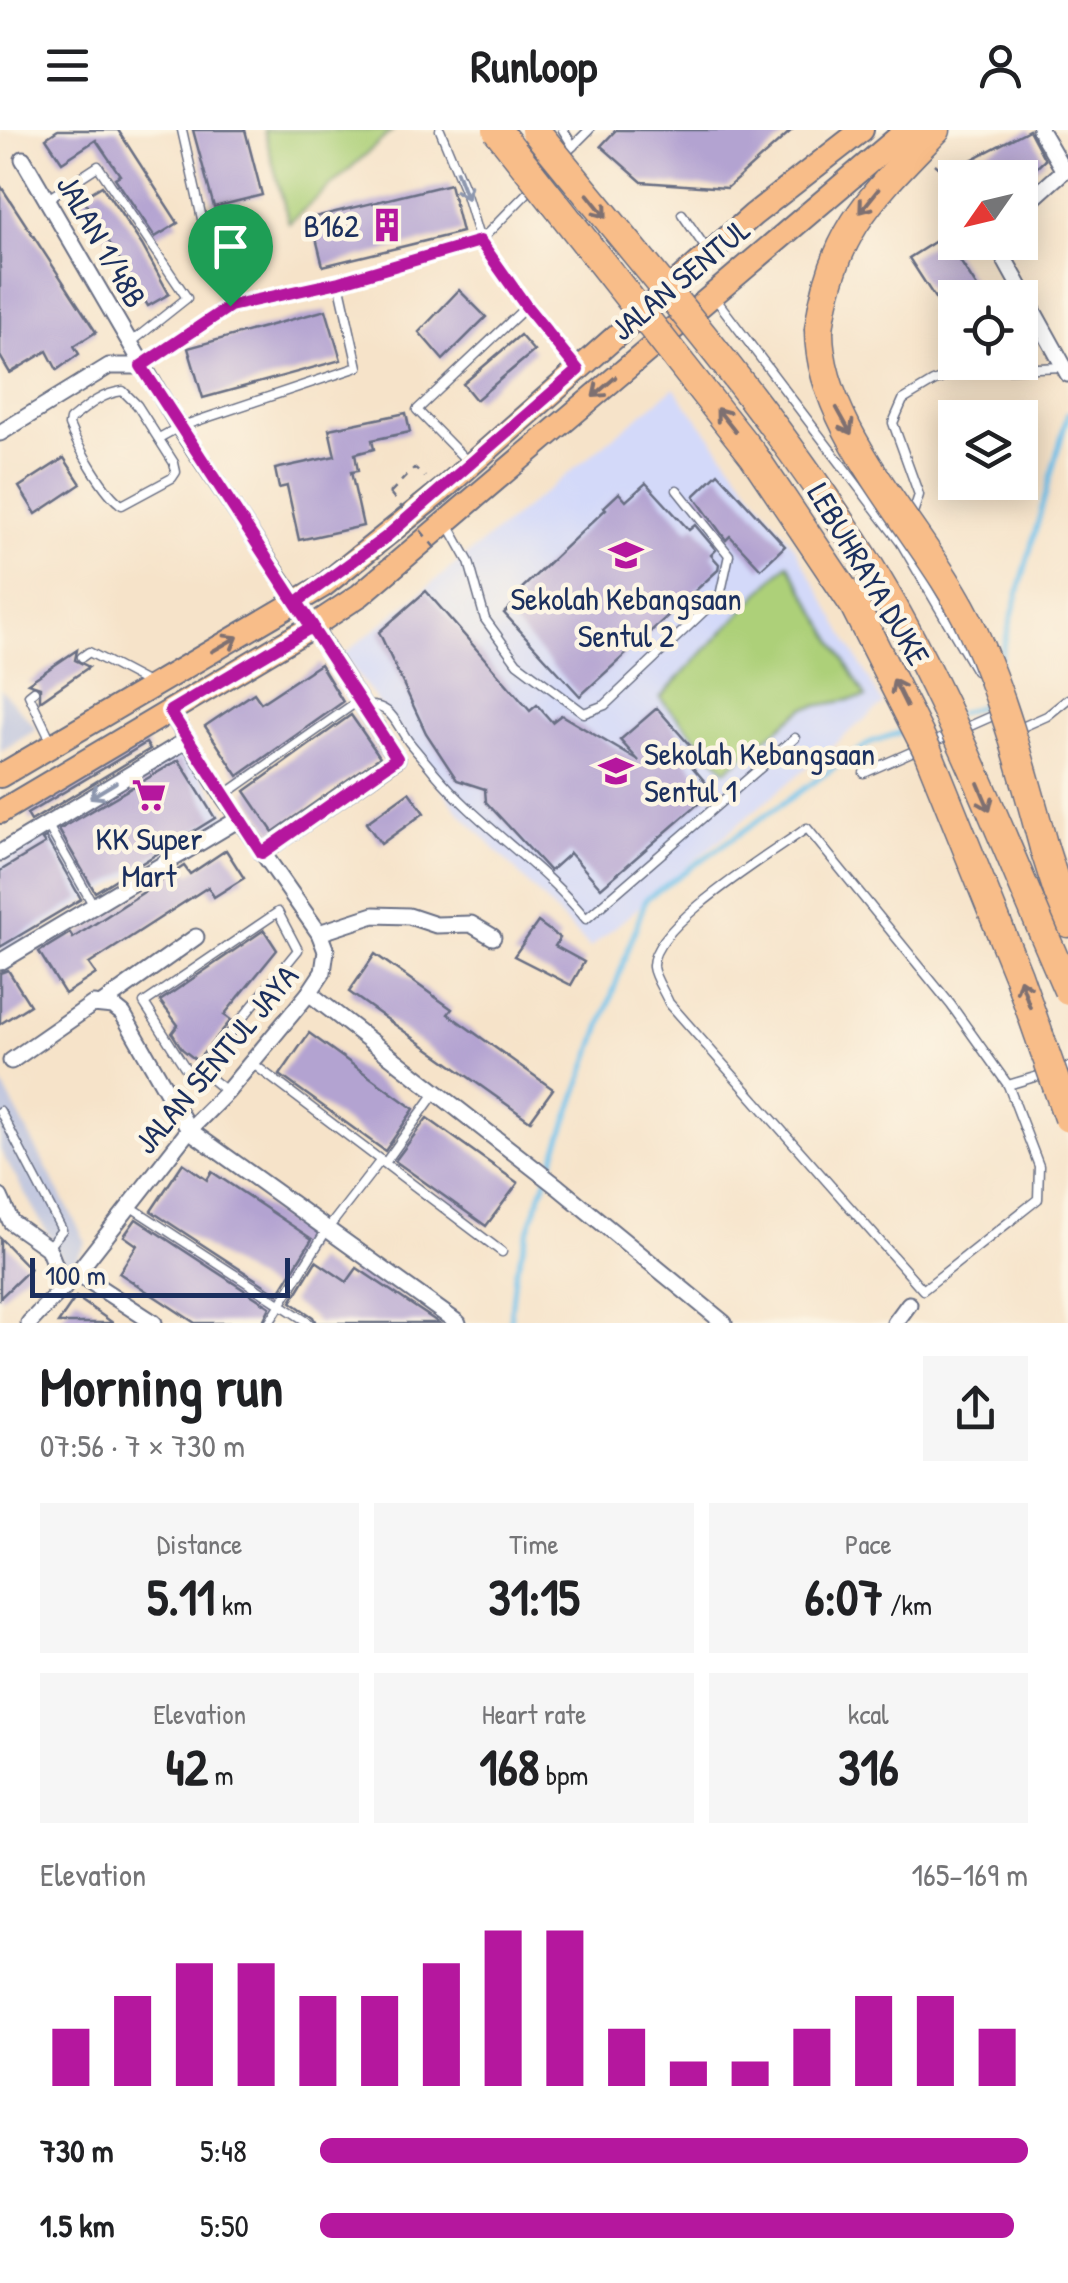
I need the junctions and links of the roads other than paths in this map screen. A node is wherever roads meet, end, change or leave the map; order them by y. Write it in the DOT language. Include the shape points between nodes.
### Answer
graph roads {
  1 [pos="182,130"];
  2 [pos="440,130"];
  3 [pos="496,130"];
  4 [pos="536,130"];
  5 [pos="563,130"];
  6 [pos="588,130"];
  7 [pos="840,130"];
  8 [pos="862,130"];
  9 [pos="889,130"];
  10 [pos="907,130"];
  11 [pos="936,130"];
  12 [pos="1040,130"];
  13 [pos="573,146"];
  14 [pos="23,159"];
  15 [pos="1067,171"];
  16 [pos="1038,195"];
  17 [pos="46,200"];
  18 [pos="682,214"];
  19 [pos="753,215"];
  20 [pos="480,241"];
  21 [pos="709,254"];
  22 [pos="758,255"];
  23 [pos="1004,260"];
  24 [pos="339,282"];
  25 [pos="712,294"];
  26 [pos="230,306"];
  27 [pos="526,306"];
  28 [pos="129,344"];
  29 [pos="141,366"];
  30 [pos="578,370"];
  31 [pos="1066,370"];
  32 [pos="0,410"];
  33 [pos="179,428"];
  34 [pos="5,430"];
  35 [pos="159,438"];
  36 [pos="469,464"];
  37 [pos="677,490"];
  38 [pos="447,523"];
  39 [pos="900,543"];
  40 [pos="297,602"];
  41 [pos="313,626"];
  42 [pos="82,658"];
  43 [pos="978,673"];
  44 [pos="154,686"];
  45 [pos="984,689"];
  46 [pos="34,691"];
  47 [pos="1068,699"];
  48 [pos="362,703"];
  49 [pos="170,711"];
  50 [pos="997,714"];
  51 [pos="794,738"];
  52 [pos="187,740"];
  53 [pos="52,745"];
  54 [pos="864,773"];
  55 [pos="0,776"];
  56 [pos="223,796"];
  57 [pos="7,808"];
  58 [pos="239,819"];
  59 [pos="47,824"];
  60 [pos="32,833"];
  61 [pos="0,853"];
  62 [pos="262,853"];
  63 [pos="94,906"];
  64 [pos="1068,922"];
  65 [pos="319,933"];
  66 [pos="196,937"];
  67 [pos="493,937"];
  68 [pos="0,962"];
  69 [pos="1068,990"];
  70 [pos="309,993"];
  71 [pos="104,1003"];
  72 [pos="11,1062"];
  73 [pos="252,1063"];
  74 [pos="1068,1067"];
  75 [pos="200,1070"];
  76 [pos="1008,1085"];
  77 [pos="227,1092"];
  78 [pos="435,1093"];
  79 [pos="0,1111"];
  80 [pos="1068,1118"];
  81 [pos="189,1130"];
  82 [pos="383,1162"];
  83 [pos="0,1197"];
  84 [pos="131,1207"];
  85 [pos="5,1227"];
  86 [pos="326,1231"];
  87 [pos="48,1248"];
  88 [pos="502,1252"];
  89 [pos="78,1273"];
  90 [pos="64,1288"];
  91 [pos="280,1304"];
  92 [pos="909,1304"];
  93 [pos="29,1323"];
  94 [pos="154,1323"];
  95 [pos="268,1323"];
  96 [pos="309,1323"];
  97 [pos="458,1323"];
  98 [pos="724,1323"];
  99 [pos="895,1323"];
  1 -- 26 [label="lane" via="206,241"];
  2 -- 20 [label="lane, one-way"];
  80 -- 3 [label="highway, LEBUHRAYA DUKE, one-way, bridge" via="928,752 854,605 753,455"];
  4 -- 69 [label="highway, LEBUHRAYA DUKE, one-way, bridge" via="738,380 876,576 938,693"];
  5 -- 13 [label="lane"];
  6 -- 13 [label="lane"];
  7 -- 19 [label="main road, JALAN SENTUL"];
  8 -- 19 [label="main road"];
  9 -- 22 [label="main road"];
  10 -- 22 [label="main road, JALAN SENTUL"];
  11 -- 64 [label="highway, one-way, bridge" via="852,224 828,278 819,329 824,376 840,416 972,628 1009,723"];
  12 -- 15 [label="street"];
  13 -- 20 [label="lane"];
  14 -- 17 [label="street, JALAN 1/48B"];
  15 -- 16 [label="street"];
  17 -- 28 [label="street, JALAN 1/48B"];
  17 -- 28 [label="lane" via="98,166 187,298"];
  18 -- 21 [label="lane"];
  19 -- 21 [label="main road, JALAN SENTUL"];
  20 -- 24 [label="lane"];
  20 -- 27 [label="lane"];
  21 -- 30 [label="main road, JALAN SENTUL"];
  22 -- 25 [label="main road, JALAN SENTUL"];
  23 -- 31 [label="street"];
  24 -- 26 [label="lane"];
  24 -- 33 [label="lane" via="358,366"];
  25 -- 38 [label="main road, JALAN SENTUL, one-way"];
  25 -- 39 [label="lane"];
  26 -- 29 [label="lane"];
  27 -- 30 [label="lane"];
  27 -- 36 [label="lane" via="416,410"];
  28 -- 29 [label="street, JALAN 1/48B"];
  29 -- 33 [label="street, JALAN 1/48B"];
  29 -- 34 [label="street" via="109,366"];
  30 -- 36 [label="main road, JALAN SENTUL"];
  31 -- 39 [label="lane" via="960,371 904,400 893,423 919,495"];
  32 -- 34 [label="street"];
  33 -- 35 [label="lane"];
  33 -- 40 [label="street, JALAN 1/48B"];
  35 -- 35 [label="lane" via="123,391 70,420 72,433 122,505 176,472"];
  36 -- 40 [label="main road, JALAN SENTUL"];
  37 -- 38 [label="lane" via="729,555 720,596 605,705 584,713 516,663 485,619 470,562"];
  38 -- 41 [label="main road, JALAN SENTUL"];
  39 -- 43 [label="lane"];
  40 -- 41 [label="street, JALAN 1/48B"];
  44 -- 40 [label="main road, JALAN SENTUL, one-way"];
  41 -- 48 [label="street, JALAN 1/48B"];
  41 -- 49 [label="main road, JALAN SENTUL"];
  42 -- 44 [label="lane" via="90,652"];
  44 -- 53 [label="main road, JALAN SENTUL"];
  45 -- 50 [label="lane"];
  46 -- 53 [label="lane" via="28,695"];
  47 -- 50 [label="lane" via="1020,728"];
  48 -- 51 [label="lane" via="394,716 453,794 586,919"];
  48 -- 56 [label="lane"];
  48 -- 62 [label="street, JALAN 1/48B" via="397,758"];
  49 -- 52 [label="street, JALAN SENTUL JAYA"];
  49 -- 57 [label="main road, JALAN SENTUL"];
  50 -- 54 [label="lane"];
  52 -- 56 [label="street, JALAN SENTUL JAYA"];
  52 -- 59 [label="street, one-way"];
  53 -- 55 [label="main road, JALAN SENTUL"];
  56 -- 58 [label="street, JALAN SENTUL JAYA"];
  57 -- 60 [label="street"];
  58 -- 62 [label="street, JALAN SENTUL JAYA"];
  58 -- 63 [label="street"];
  59 -- 60 [label="street"];
  59 -- 63 [label="lane"];
  60 -- 61 [label="street"];
  62 -- 65 [label="street, JALAN SENTUL JAYA"];
  63 -- 68 [label="street"];
  65 -- 67 [label="street" via="374,915 472,924"];
  65 -- 70 [label="street, JALAN SENTUL JAYA" via="326,952 323,972"];
  66 -- 71 [label="street"];
  70 -- 73 [label="street, JALAN SENTUL JAYA"];
  70 -- 78 [label="street"];
  71 -- 72 [label="street" via="93,1004"];
  71 -- 81 [label="street" via="123,1014"];
  73 -- 77 [label="street, JALAN SENTUL JAYA"];
  73 -- 82 [label="lane"];
  74 -- 76 [label="lane"];
  75 -- 75 [label="lane" via="298,950 278,912 144,1003 188,1072"];
  75 -- 77 [label="lane"];
  76 -- 76 [label="lane" via="807,828 679,920 660,941 653,967 669,1002 923,1290 1038,1199 1039,1166"];
  77 -- 81 [label="street, JALAN SENTUL JAYA"];
  78 -- 82 [label="lane"];
  78 -- 98 [label="street"];
  79 -- 87 [label="lane" via="62,1230"];
  81 -- 84 [label="street, JALAN SENTUL JAYA"];
  81 -- 86 [label="street"];
  82 -- 86 [label="lane"];
  82 -- 88 [label="lane"];
  83 -- 85 [label="street"];
  84 -- 89 [label="street, JALAN SENTUL JAYA"];
  84 -- 91 [label="lane"];
  85 -- 87 [label="street"];
  86 -- 91 [label="lane"];
  86 -- 97 [label="street"];
  87 -- 90 [label="street"];
  89 -- 90 [label="street, JALAN SENTUL JAYA"];
  89 -- 94 [label="street"];
  90 -- 93 [label="street, JALAN SENTUL JAYA"];
  91 -- 95 [label="lane"];
  91 -- 96 [label="lane"];
  92 -- 99 [label="street"];
}
